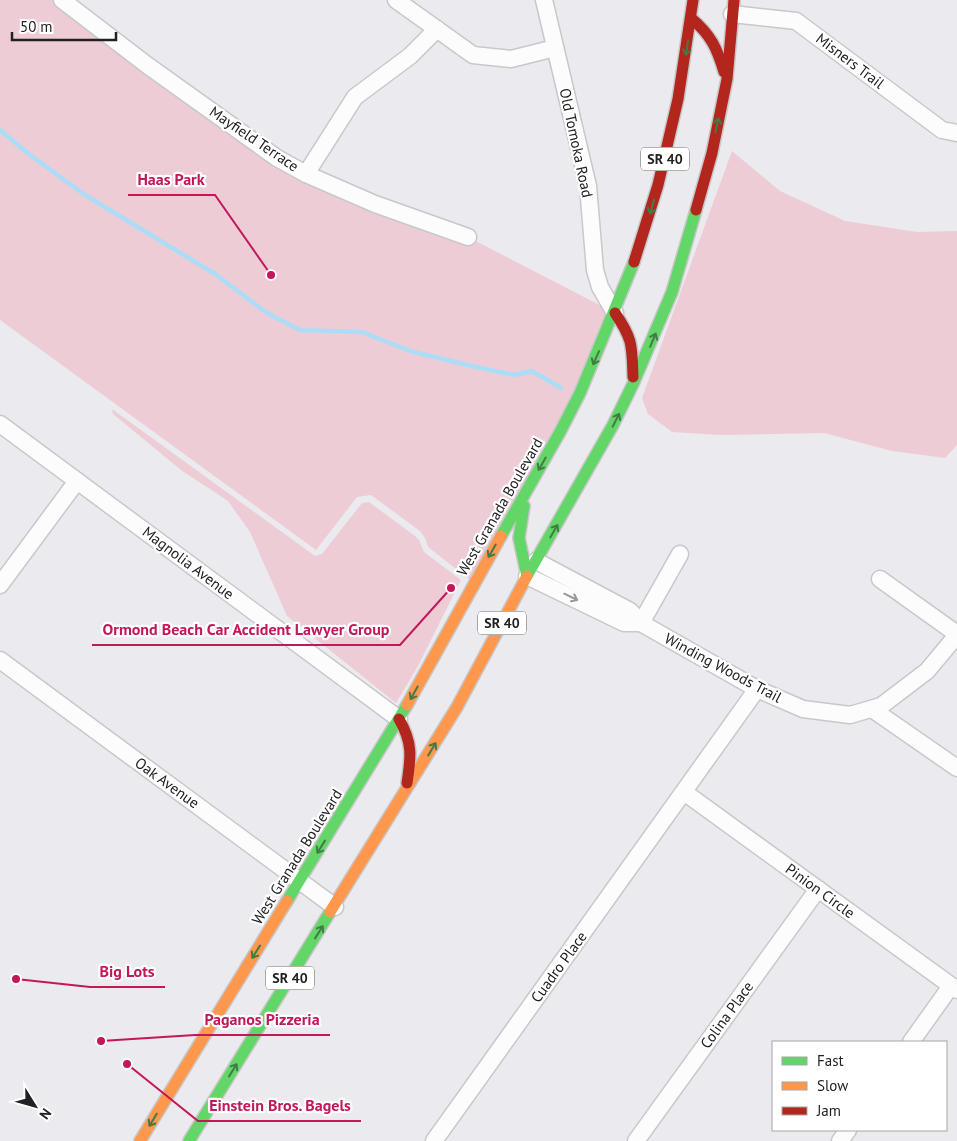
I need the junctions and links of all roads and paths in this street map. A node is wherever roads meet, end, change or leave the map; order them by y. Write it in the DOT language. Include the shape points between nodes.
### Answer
graph roads {
  1 [pos="62,0"];
  2 [pos="396,0"];
  3 [pos="544,0"];
  4 [pos="693,0"];
  5 [pos="721,0"];
  6 [pos="733,7"];
  7 [pos="691,18"];
  8 [pos="437,29"];
  9 [pos="554,48"];
  10 [pos="727,79"];
  11 [pos="957,133"];
  12 [pos="306,174"];
  13 [pos="468,237"];
  14 [pos="615,313"];
  15 [pos="634,384"];
  16 [pos="0,424"];
  17 [pos="77,481"];
  18 [pos="525,494"];
  19 [pos="680,554"];
  20 [pos="536,561"];
  21 [pos="527,576"];
  22 [pos="880,579"];
  23 [pos="0,585"];
  24 [pos="640,623"];
  25 [pos="957,634"];
  26 [pos="0,660"];
  27 [pos="757,689"];
  28 [pos="872,709"];
  29 [pos="399,720"];
  30 [pos="957,768"];
  31 [pos="406,790"];
  32 [pos="684,792"];
  33 [pos="300,881"];
  34 [pos="818,889"];
  35 [pos="335,907"];
  36 [pos="954,988"];
  37 [pos="912,1041"];
  38 [pos="140,1141"];
  39 [pos="189,1141"];
  40 [pos="434,1141"];
  41 [pos="636,1141"];
  1 -- 12 [label="street, Mayfield Terrace" via="277,158"];
  2 -- 8 [label="street"];
  3 -- 9 [label="street, Old Tomoka Road"];
  4 -- 7 [label="main road, West Granada Boulevard / SR 40"];
  5 -- 6 [label="main road"];
  6 -- 10 [label="main road, SR 40"];
  6 -- 11 [label="street, Misners Trail" via="796,22 942,130"];
  7 -- 10 [label="main road" via="715,42"];
  7 -- 14 [label="main road, West Granada Boulevard / SR 40, one-way" via="678,99 658,185 646,229"];
  8 -- 9 [label="street" via="473,56 510,59"];
  8 -- 12 [label="street" via="410,56 355,97"];
  9 -- 14 [label="street, Old Tomoka Road" via="588,186 594,270"];
  15 -- 10 [label="main road, SR 40, one-way" via="688,244"];
  12 -- 13 [label="street, Mayfield Terrace" via="375,204"];
  14 -- 15 [label="main road" via="627,330 632,345"];
  14 -- 18 [label="main road, West Granada Boulevard / SR 40, one-way" via="580,393"];
  20 -- 15 [label="main road, SR 40, one-way"];
  16 -- 17 [label="street, Magnolia Avenue"];
  17 -- 23 [label="street"];
  17 -- 29 [label="street, Magnolia Avenue"];
  18 -- 21 [label="main road" via="519,538"];
  18 -- 29 [label="main road, West Granada Boulevard / SR 40, one-way"];
  19 -- 24 [label="street"];
  20 -- 21 [label="main road, SR 40"];
  20 -- 24 [label="street, Winding Woods Trail" via="630,611"];
  21 -- 24 [label="street, Winding Woods Trail, one-way" via="624,623"];
  31 -- 21 [label="main road, SR 40, one-way" via="457,708"];
  22 -- 25 [label="street"];
  24 -- 27 [label="street, Winding Woods Trail"];
  25 -- 28 [label="street, Winding Woods Trail" via="927,671 881,706"];
  26 -- 33 [label="street, Oak Avenue"];
  27 -- 28 [label="street, Winding Woods Trail" via="803,708 850,715"];
  27 -- 32 [label="street, Cuadro Place"];
  28 -- 30 [label="street"];
  29 -- 31 [label="main road" via="412,748"];
  29 -- 33 [label="main road, West Granada Boulevard / SR 40, one-way"];
  31 -- 35 [label="main road, SR 40"];
  32 -- 34 [label="street, Pinion Circle"];
  32 -- 40 [label="street, Cuadro Place"];
  33 -- 35 [label="street, Oak Avenue"];
  33 -- 38 [label="main road, West Granada Boulevard / SR 40, one-way"];
  34 -- 36 [label="street, Pinion Circle"];
  34 -- 41 [label="street, Colina Place"];
  39 -- 35 [label="main road, SR 40, one-way"];
  36 -- 37 [label="street"];
}
